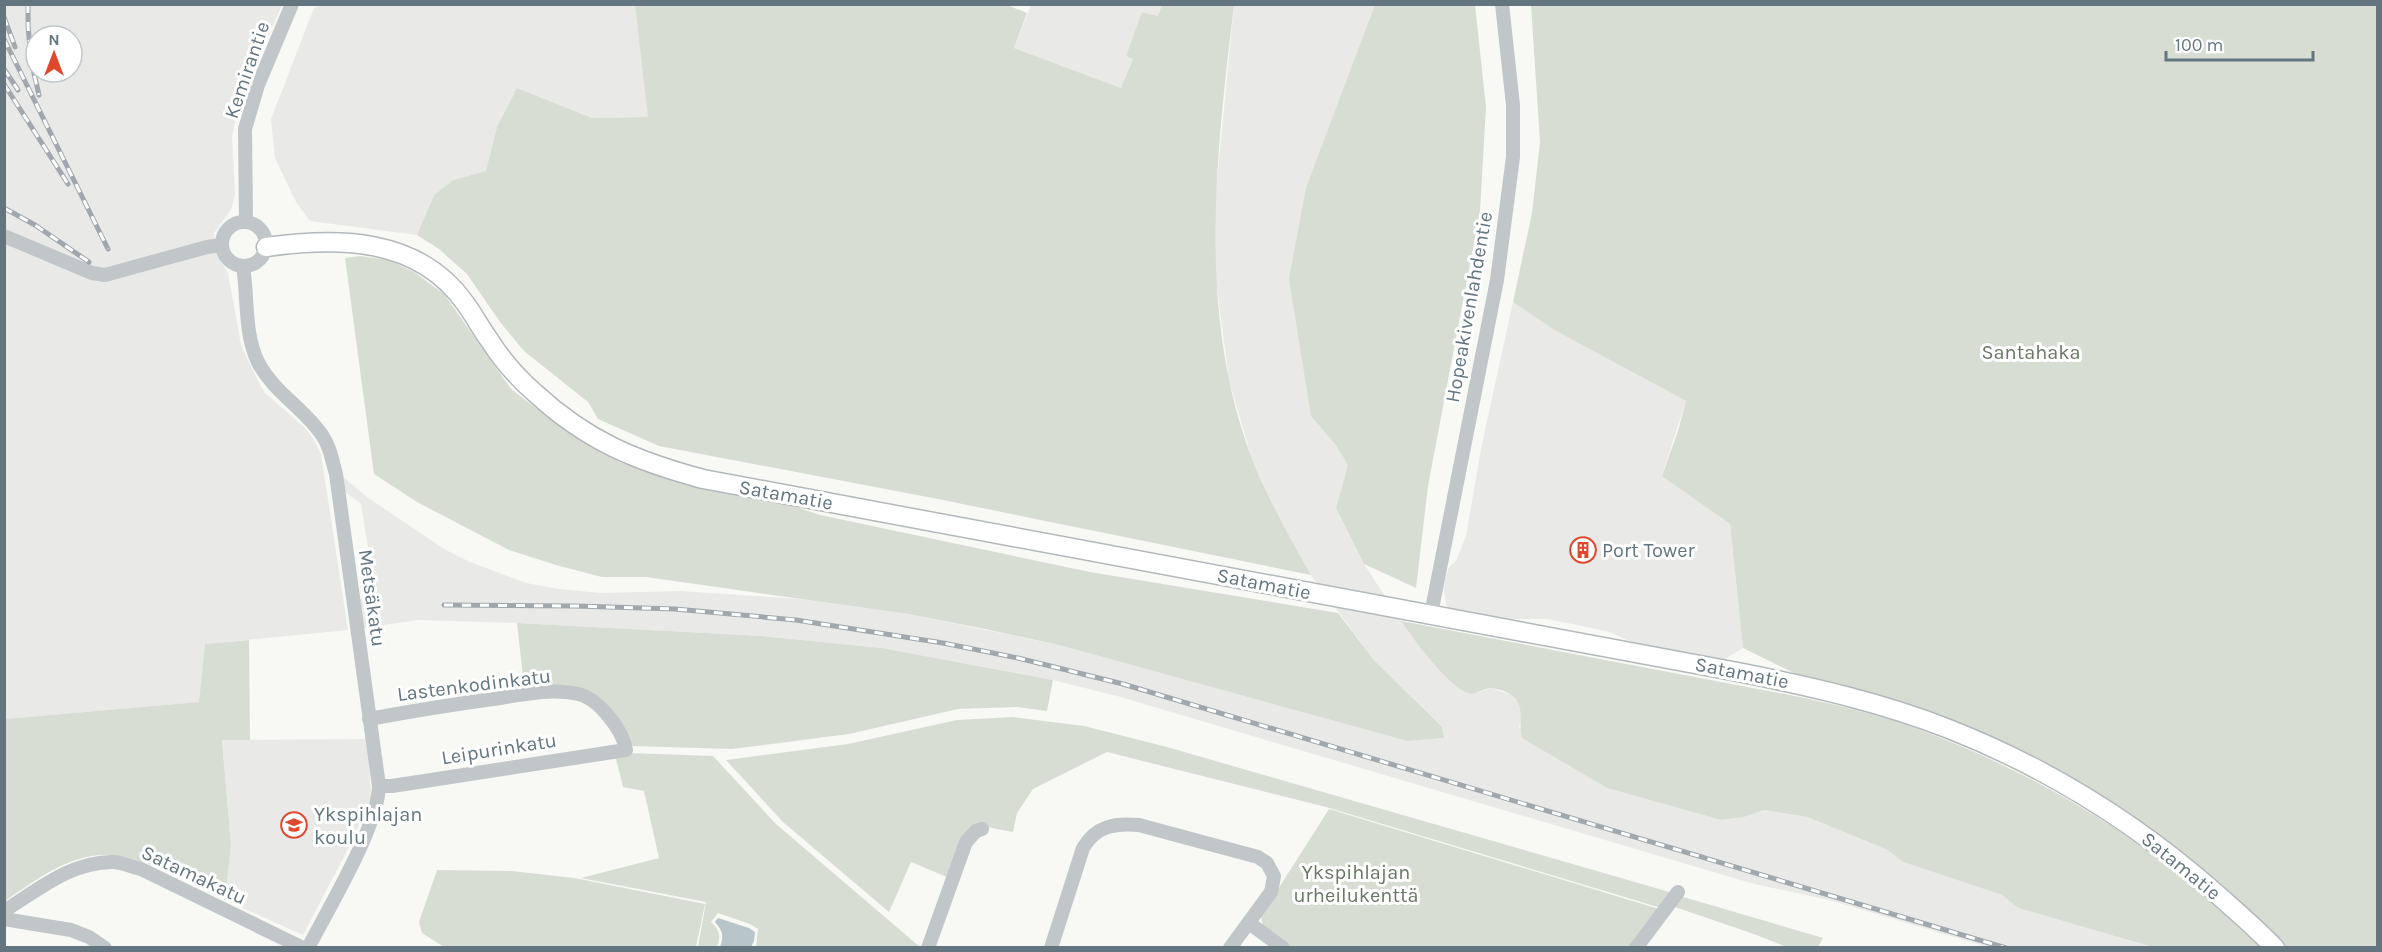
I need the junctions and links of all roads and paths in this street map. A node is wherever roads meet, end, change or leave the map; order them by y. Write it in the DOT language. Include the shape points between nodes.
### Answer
graph roads {
  1 [pos="292,4"];
  2 [pos="1503,4"];
  3 [pos="246,222"];
  4 [pos="4,236"];
  5 [pos="222,245"];
  6 [pos="266,247"];
  7 [pos="243,266"];
  8 [pos="1431,614"];
  9 [pos="369,719"];
  10 [pos="626,750"];
  11 [pos="379,786"];
  12 [pos="982,829"];
  13 [pos="1678,892"];
  14 [pos="4,911"];
  15 [pos="4,919"];
  16 [pos="1249,923"];
  17 [pos="300,947"];
  18 [pos="105,948"];
  19 [pos="928,948"];
  20 [pos="1051,948"];
  21 [pos="1230,948"];
  22 [pos="1282,948"];
  23 [pos="1635,948"];
  24 [pos="2275,948"];
  1 -- 3 [label="street, Kemirantie" via="258,85 245,129"];
  2 -- 8 [label="street, Hopeakivenlahdentie" via="1514,157 1497,280"];
  3 -- 5 [label="street" via="231,226"];
  3 -- 6 [label="street" via="262,232"];
  4 -- 5 [label="street" via="105,275"];
  5 -- 7 [label="street" via="230,260"];
  6 -- 7 [label="street" via="257,261"];
  6 -- 8 [label="main road, Satamatie" via="362,243 415,259 454,289 496,350 549,405 612,448 666,469 703,480"];
  7 -- 9 [label="street, Metsäkatu" via="257,360 281,394 318,430 331,454"];
  8 -- 24 [label="main road, Satamatie" via="1806,686 1949,729 2051,777 2161,846"];
  9 -- 10 [label="street, Lastenkodinkatu" via="525,694 580,694 615,724"];
  9 -- 11 [label="street, Metsäkatu"];
  10 -- 11 [label="street, Leipurinkatu"];
  11 -- 17 [label="street, Metsäkatu" via="375,812 352,863"];
  12 -- 19 [label="street" via="966,842"];
  13 -- 23 [label="street"];
  14 -- 17 [label="street, Satamakatu" via="80,867 115,862 141,869"];
  15 -- 18 [label="street" via="72,930"];
  16 -- 20 [label="street" via="1274,883 1267,863 1258,857 1139,825 1111,824 1088,839 1083,848"];
  16 -- 21 [label="street"];
  16 -- 22 [label="street"];
}
